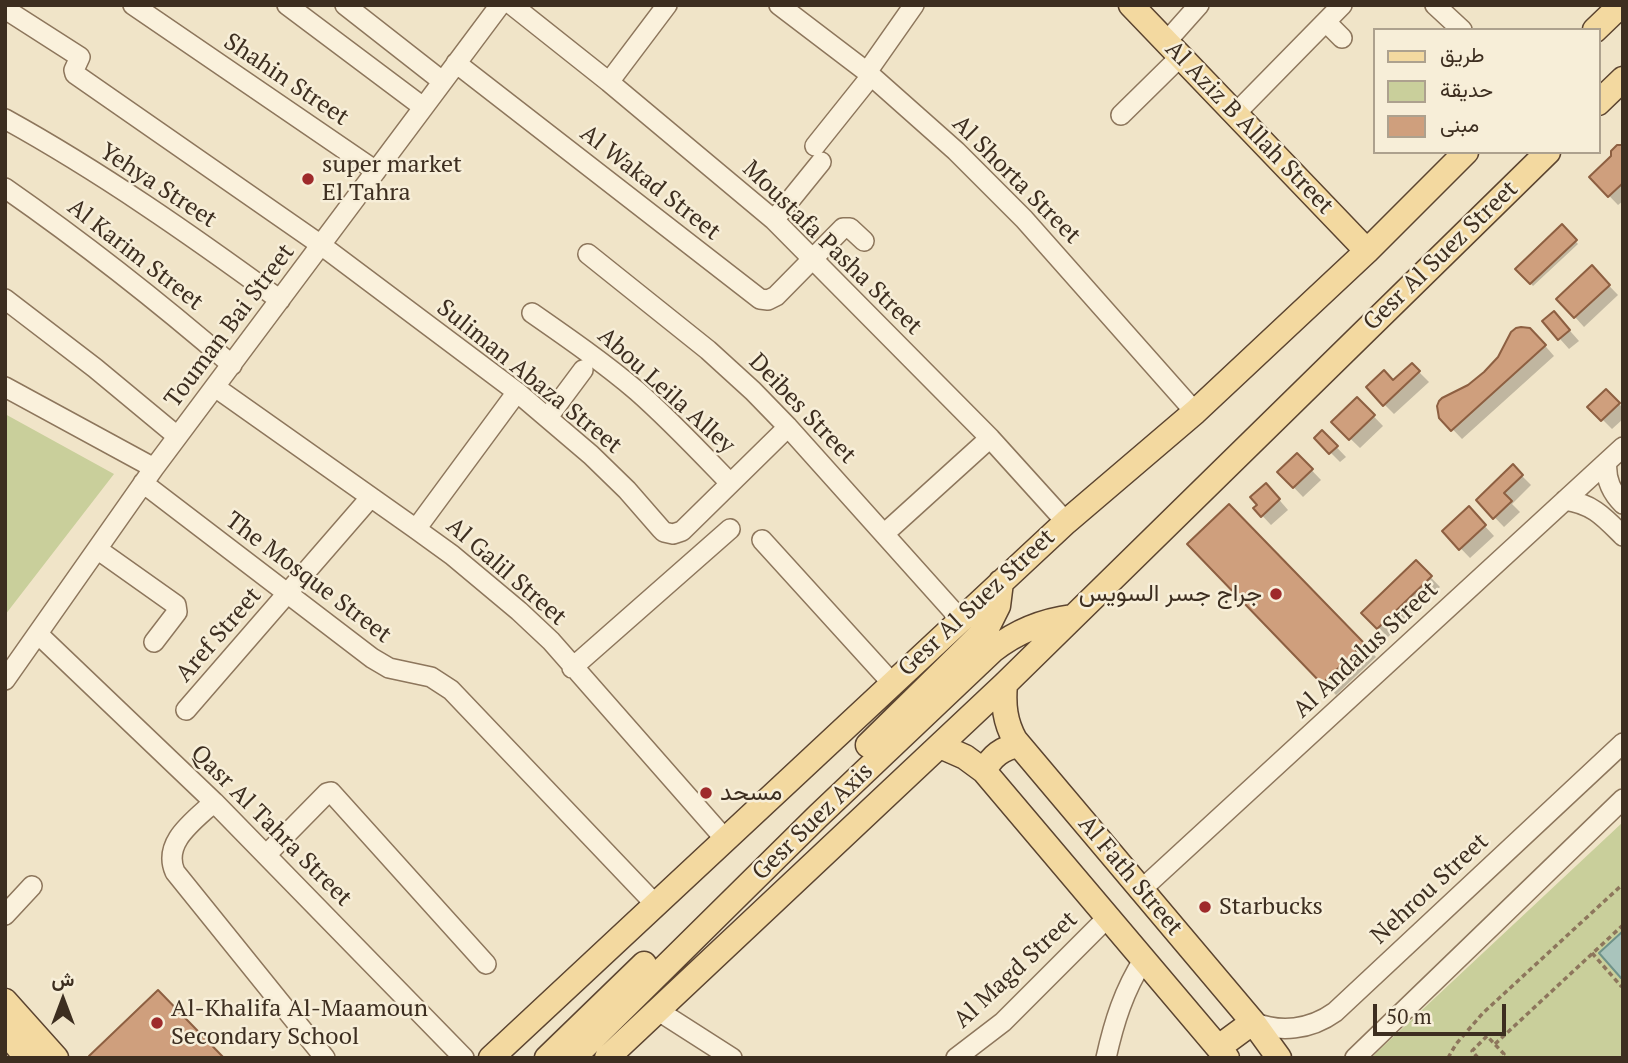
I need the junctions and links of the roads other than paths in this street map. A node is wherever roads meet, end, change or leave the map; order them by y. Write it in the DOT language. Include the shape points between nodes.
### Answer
graph roads {
  1 [pos="133,5"];
  2 [pos="287,5"];
  3 [pos="345,5"];
  4 [pos="499,5"];
  5 [pos="512,5"];
  6 [pos="667,5"];
  7 [pos="779,5"];
  8 [pos="914,5"];
  9 [pos="1130,5"];
  10 [pos="1199,5"];
  11 [pos="1342,5"];
  12 [pos="1435,5"];
  13 [pos="1621,5"];
  14 [pos="11,9"];
  15 [pos="1326,22"];
  16 [pos="1460,28"];
  17 [pos="1597,28"];
  18 [pos="1342,38"];
  19 [pos="1173,50"];
  20 [pos="456,63"];
  21 [pos="869,74"];
  22 [pos="1623,79"];
  23 [pos="442,81"];
  24 [pos="609,82"];
  25 [pos="1600,101"];
  26 [pos="423,107"];
  27 [pos="1235,114"];
  28 [pos="1121,115"];
  29 [pos="5,119"];
  30 [pos="1464,154"];
  31 [pos="1546,154"];
  32 [pos="376,171"];
  33 [pos="5,188"];
  34 [pos="774,220"];
  35 [pos="864,240"];
  36 [pos="321,245"];
  37 [pos="1367,251"];
  38 [pos="588,254"];
  39 [pos="813,259"];
  40 [pos="5,299"];
  41 [pos="279,300"];
  42 [pos="532,313"];
  43 [pos="232,365"];
  44 [pos="583,370"];
  45 [pos="5,387"];
  46 [pos="215,387"];
  47 [pos="517,392"];
  48 [pos="1195,412"];
  49 [pos="548,417"];
  50 [pos="788,427"];
  51 [pos="177,436"];
  52 [pos="990,438"];
  53 [pos="1623,447"];
  54 [pos="1606,462"];
  55 [pos="149,475"];
  56 [pos="730,483"];
  57 [pos="370,498"];
  58 [pos="1565,500"];
  59 [pos="1623,504"];
  60 [pos="1066,522"];
  61 [pos="416,529"];
  62 [pos="730,529"];
  63 [pos="884,534"];
  64 [pos="1623,536"];
  65 [pos="762,540"];
  66 [pos="97,549"];
  67 [pos="1001,582"];
  68 [pos="287,594"];
  69 [pos="1073,617"];
  70 [pos="961,620"];
  71 [pos="38,634"];
  72 [pos="154,642"];
  73 [pos="572,668"];
  74 [pos="5,680"];
  75 [pos="892,682"];
  76 [pos="1005,684"];
  77 [pos="186,710"];
  78 [pos="1623,743"];
  79 [pos="1019,745"];
  80 [pos="940,746"];
  81 [pos="984,771"];
  82 [pos="1623,799"];
  83 [pos="214,802"];
  84 [pos="725,839"];
  85 [pos="266,855"];
  86 [pos="32,886"];
  87 [pos="1142,889"];
  88 [pos="655,904"];
  89 [pos="5,915"];
  90 [pos="1108,917"];
  91 [pos="1144,959"];
  92 [pos="486,964"];
  93 [pos="5,1001"];
  94 [pos="657,1010"];
  95 [pos="1253,1022"];
  96 [pos="5,1031"];
  97 [pos="1223,1052"];
  98 [pos="27,1058"];
  99 [pos="56,1058"];
  100 [pos="325,1058"];
  101 [pos="464,1058"];
  102 [pos="491,1058"];
  103 [pos="547,1058"];
  104 [pos="573,1058"];
  105 [pos="607,1058"];
  106 [pos="732,1058"];
  107 [pos="956,1058"];
  108 [pos="1106,1058"];
  109 [pos="1279,1058"];
  110 [pos="1355,1058"];
  1 -- 32 [label="street, Shahin Street"];
  2 -- 26 [label="street"];
  3 -- 23 [label="street"];
  4 -- 20 [label="street, Touman Bai Street"];
  5 -- 24 [label="street, Moustafa Pasha Street"];
  6 -- 24 [label="street"];
  7 -- 21 [label="street, Al Shorta Street"];
  8 -- 21 [label="street"];
  9 -- 19 [label="main road, Al Aziz B Allah Street"];
  10 -- 19 [label="street"];
  11 -- 15 [label="street"];
  12 -- 16 [label="street"];
  13 -- 17 [label="main road"];
  14 -- 36 [label="street, Suliman Abaza Street" via="80,57 75,74"];
  15 -- 18 [label="street"];
  15 -- 27 [label="street"];
  19 -- 27 [label="main road, Al Aziz B Allah Street"];
  19 -- 28 [label="street"];
  20 -- 23 [label="street, Touman Bai Street"];
  20 -- 39 [label="street, Al Wakad Street" via="756,296 772,298"];
  21 -- 34 [label="street"];
  21 -- 48 [label="street, Al Shorta Street" via="1024,219"];
  22 -- 25 [label="main road"];
  23 -- 26 [label="street, Touman Bai Street"];
  24 -- 34 [label="street, Moustafa Pasha Street"];
  26 -- 32 [label="street, Touman Bai Street"];
  27 -- 37 [label="main road, Al Aziz B Allah Street"];
  29 -- 41 [label="street, Yehya Street" via="115,185"];
  30 -- 37 [label="main road, Gesr Al Suez Street"];
  31 -- 69 [label="main road, Gesr Al Suez Street"];
  32 -- 36 [label="street, Touman Bai Street"];
  33 -- 43 [label="street, Al Karim Street" via="128,279"];
  34 -- 39 [label="street, Moustafa Pasha Street"];
  35 -- 39 [label="street" via="850,228 842,228"];
  36 -- 41 [label="street, Touman Bai Street"];
  36 -- 47 [label="street, Suliman Abaza Street"];
  37 -- 48 [label="main road, Gesr Al Suez Street"];
  38 -- 50 [label="street, Deibes Street" via="708,350"];
  39 -- 52 [label="street, Moustafa Pasha Street"];
  40 -- 51 [label="street"];
  41 -- 43 [label="street, Touman Bai Street"];
  42 -- 56 [label="street, Abou Leila Alley" via="637,391"];
  43 -- 46 [label="street, Touman Bai Street"];
  44 -- 49 [label="street"];
  45 -- 55 [label="street"];
  46 -- 51 [label="street, Touman Bai Street"];
  46 -- 57 [label="street, Al Galil Street"];
  47 -- 49 [label="street, Suliman Abaza Street"];
  47 -- 61 [label="street"];
  48 -- 60 [label="main road, Gesr Al Suez Street"];
  49 -- 56 [label="street, Suliman Abaza Street" via="669,534 682,531"];
  50 -- 56 [label="street, Suliman Abaza Street"];
  50 -- 63 [label="street, Deibes Street"];
  51 -- 55 [label="street, Touman Bai Street"];
  52 -- 60 [label="street, Moustafa Pasha Street"];
  52 -- 63 [label="street"];
  53 -- 54 [label="street, Al Andalus Street"];
  54 -- 58 [label="street, Al Andalus Street"];
  54 -- 59 [label="street" via="1610,487"];
  55 -- 66 [label="street, Touman Bai Street"];
  55 -- 68 [label="street, The Mosque Street"];
  57 -- 61 [label="street, Al Galil Street"];
  57 -- 68 [label="street, Aref Street"];
  58 -- 64 [label="street" via="1596,510"];
  58 -- 87 [label="street, Al Andalus Street"];
  60 -- 67 [label="main road, Gesr Al Suez Street"];
  61 -- 73 [label="street, Al Galil Street" via="519,611"];
  62 -- 73 [label="street"];
  63 -- 70 [label="street, Deibes Street"];
  65 -- 75 [label="street"];
  66 -- 71 [label="street, Touman Bai Street"];
  66 -- 72 [label="street" via="176,605 177,612"];
  67 -- 70 [label="main road, Gesr Al Suez Street"];
  67 -- 103 [label="main road, Gesr Suez Axis" via="998,606 979,637"];
  68 -- 77 [label="street, Aref Street"];
  68 -- 88 [label="street, The Mosque Street" via="381,664 431,677 451,690"];
  69 -- 76 [label="main road, Gesr Al Suez Street"];
  69 -- 104 [label="main road, Gesr Suez Axis" via="1019,632 993,650"];
  70 -- 75 [label="main road, Gesr Al Suez Street"];
  71 -- 74 [label="street, Touman Bai Street"];
  71 -- 83 [label="street, Qasr Al Tahra Street"];
  73 -- 84 [label="street, Al Galil Street"];
  75 -- 84 [label="main road, Gesr Al Suez Street"];
  76 -- 79 [label="main road, Al Fath Street" via="1005,718"];
  76 -- 80 [label="main road, Gesr Al Suez Street"];
  78 -- 95 [label="street, Nehrou Street" via="1335,1012 1299,1028"];
  79 -- 81 [label="main road" via="998,753"];
  79 -- 87 [label="main road, Al Fath Street"];
  80 -- 81 [label="main road, Al Fath Street"];
  80 -- 94 [label="main road, Gesr Al Suez Street"];
  81 -- 90 [label="main road, Al Fath Street"];
  82 -- 110 [label="street"];
  83 -- 85 [label="street, Qasr Al Tahra Street"];
  83 -- 100 [label="street" via="174,844 175,872"];
  84 -- 88 [label="main road, Gesr Al Suez Street"];
  85 -- 92 [label="street" via="331,792"];
  85 -- 101 [label="street, Qasr Al Tahra Street"];
  86 -- 89 [label="street"];
  87 -- 95 [label="main road, Al Fath Street"];
  88 -- 102 [label="main road, Gesr Al Suez Street"];
  90 -- 91 [label="main road, Al Fath Street"];
  90 -- 107 [label="street, Al Magd Street" via="1003,1022"];
  91 -- 97 [label="main road, Al Fath Street"];
  91 -- 108 [label="street" via="1125,993"];
  93 -- 99 [label="main road"];
  94 -- 105 [label="main road, Gesr Al Suez Street"];
  94 -- 106 [label="street"];
  95 -- 97 [label="main road"];
  95 -- 109 [label="main road, Al Fath Street"];
  96 -- 98 [label="main road"];
}
